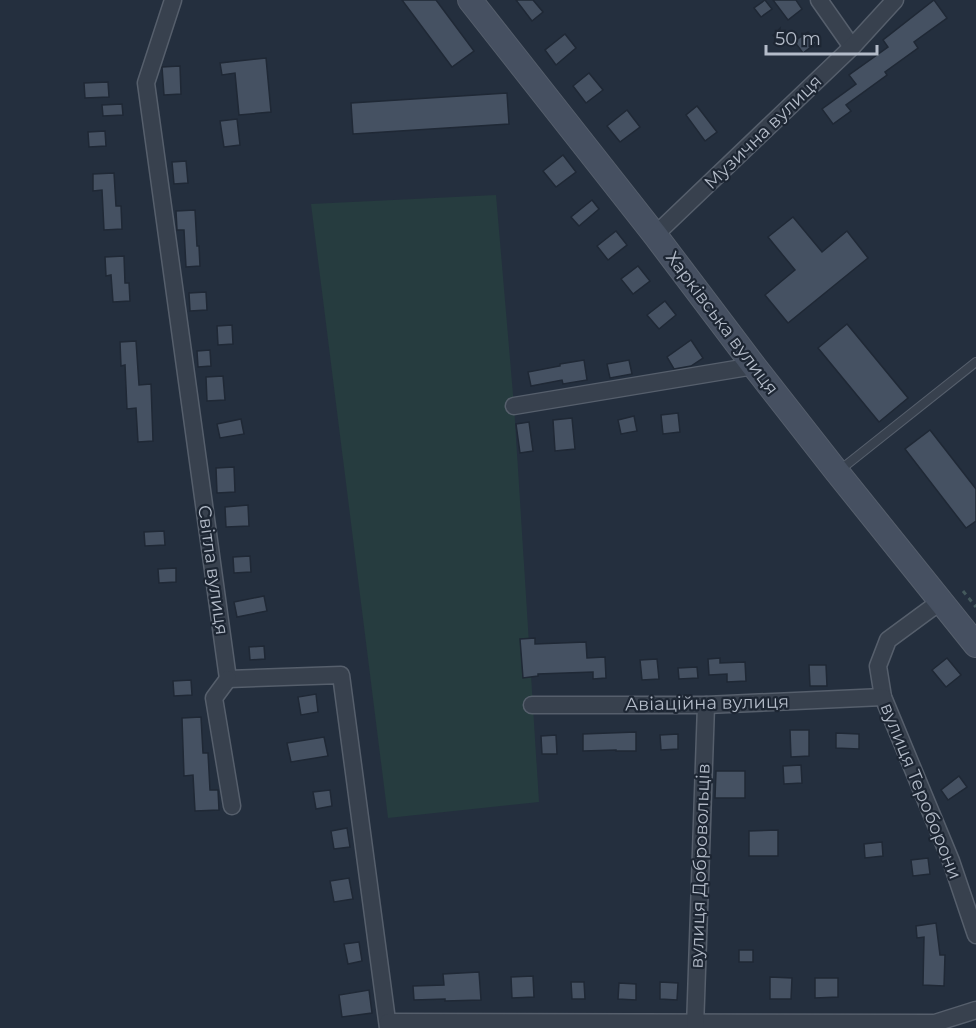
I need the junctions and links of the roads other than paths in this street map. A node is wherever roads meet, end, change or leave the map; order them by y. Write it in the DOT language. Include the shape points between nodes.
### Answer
graph roads {
  1 [pos="174,0"];
  2 [pos="470,0"];
  3 [pos="819,0"];
  4 [pos="895,0"];
  5 [pos="852,47"];
  6 [pos="655,235"];
  7 [pos="976,362"];
  8 [pos="754,366"];
  9 [pos="514,406"];
  10 [pos="837,472"];
  11 [pos="941,602"];
  12 [pos="976,645"];
  13 [pos="228,679"];
  14 [pos="883,697"];
  15 [pos="532,705"];
  16 [pos="705,705"];
  17 [pos="232,806"];
  18 [pos="976,934"];
  19 [pos="976,1010"];
  20 [pos="388,1025"];
  21 [pos="694,1025"];
  1 -- 13 [label="street, Світла вулиця" via="146,83"];
  2 -- 6 [label="street, Харківська вулиця"];
  3 -- 5 [label="street"];
  4 -- 5 [label="street, Музична вулиця"];
  5 -- 6 [label="street, Музична вулиця"];
  6 -- 8 [label="street, Харківська вулиця"];
  7 -- 10 [label="lane"];
  8 -- 9 [label="street"];
  8 -- 10 [label="street, Харківська вулиця"];
  10 -- 11 [label="street, Харківська вулиця"];
  11 -- 12 [label="street, Харківська вулиця"];
  11 -- 14 [label="street, вулиця Тероборони" via="888,640 878,666"];
  13 -- 17 [label="street" via="214,698"];
  13 -- 20 [label="street" via="341,675"];
  14 -- 16 [label="street, Авіаційна вулиця"];
  14 -- 18 [label="street, вулиця Тероборони" via="951,861"];
  15 -- 16 [label="street, Авіаційна вулиця"];
  16 -- 21 [label="street, вулиця Добровольців"];
  19 -- 21 [label="street" via="935,1023"];
  20 -- 21 [label="street"];
}
